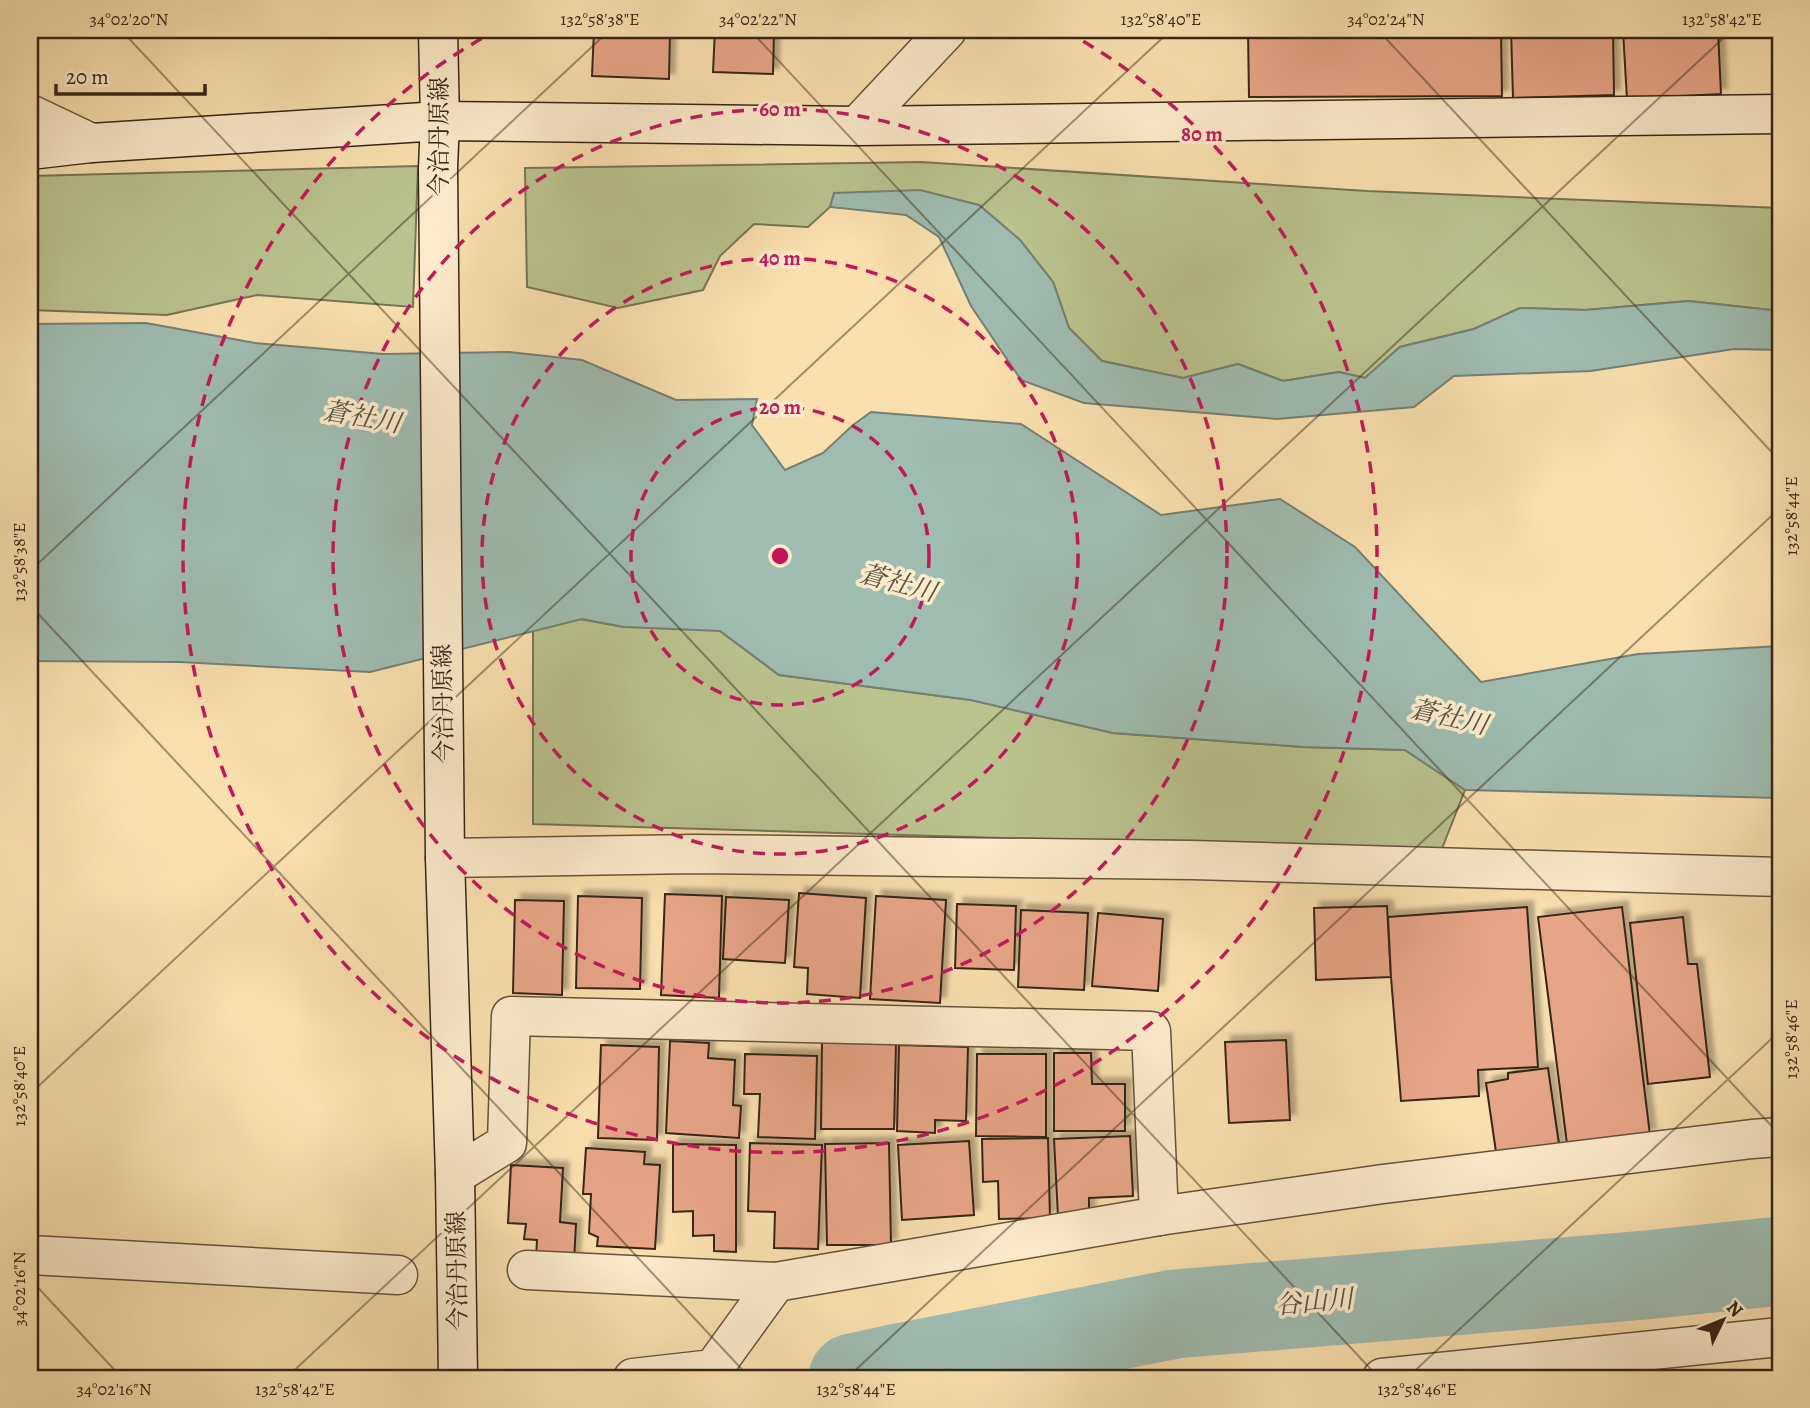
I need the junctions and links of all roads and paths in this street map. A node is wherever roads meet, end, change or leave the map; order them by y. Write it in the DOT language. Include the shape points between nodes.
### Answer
graph roads {
  1 [pos="438,30"];
  2 [pos="947,30"];
  3 [pos="30,114"];
  4 [pos="1780,114"];
  5 [pos="440,121"];
  6 [pos="857,126"];
  7 [pos="91,143"];
  8 [pos="30,150"];
  9 [pos="445,858"];
  10 [pos="1780,877"];
  11 [pos="1780,1137"];
  12 [pos="456,1175"];
  13 [pos="1159,1216"];
  14 [pos="30,1255"];
  15 [pos="527,1270"];
  16 [pos="398,1275"];
  17 [pos="776,1282"];
  18 [pos="1780,1337"];
  19 [pos="458,1378"];
  20 [pos="633,1378"];
  21 [pos="1382,1378"];
  1 -- 5 [label="street, 今治丹原線"];
  2 -- 6 [label="street"];
  3 -- 7 [label="street"];
  4 -- 6 [label="street"];
  5 -- 6 [label="street"];
  5 -- 7 [label="street"];
  5 -- 9 [label="street, 今治丹原線"];
  7 -- 8 [label="street"];
  9 -- 10 [label="street" via="695,854 1192,860"];
  9 -- 12 [label="street, 今治丹原線"];
  11 -- 13 [label="street"];
  12 -- 13 [label="street" via="507,1143 511,1016 1151,1031"];
  12 -- 19 [label="street, 今治丹原線"];
  13 -- 17 [label="street"];
  14 -- 16 [label="street"];
  15 -- 17 [label="street"];
  17 -- 20 [label="street" via="713,1369"];
  18 -- 21 [label="street"];
}
